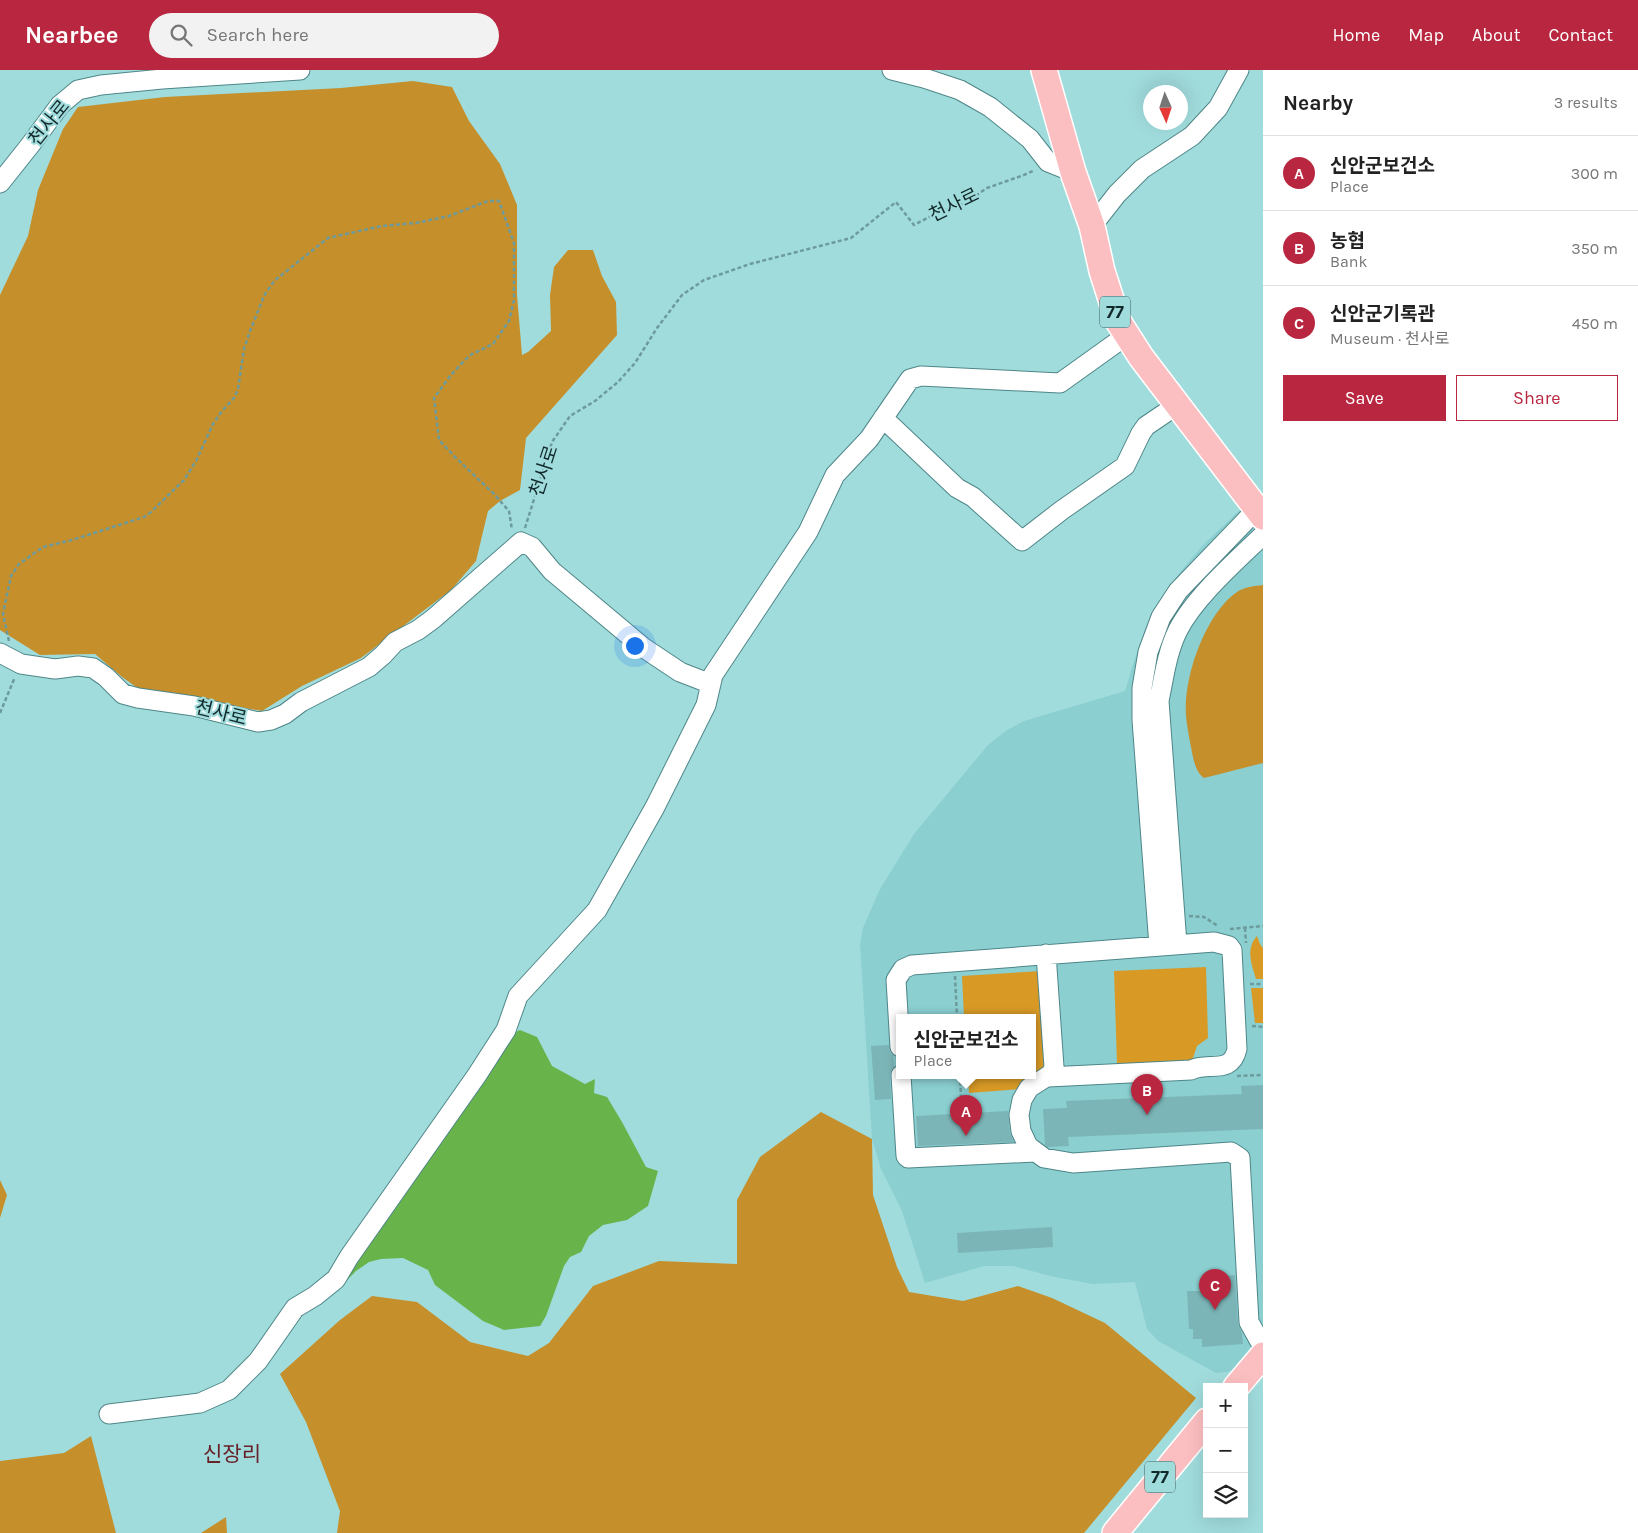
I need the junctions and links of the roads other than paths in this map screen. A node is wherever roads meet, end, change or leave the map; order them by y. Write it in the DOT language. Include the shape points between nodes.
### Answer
graph roads {
  1 [pos="300,70"];
  2 [pos="892,70"];
  3 [pos="1044,70"];
  4 [pos="1239,70"];
  5 [pos="162,74"];
  6 [pos="1073,172"];
  7 [pos="0,183"];
  8 [pos="1092,226"];
  9 [pos="1126,335"];
  10 [pos="1177,405"];
  11 [pos="883,418"];
  12 [pos="1260,513"];
  13 [pos="1263,535"];
  14 [pos="11,659"];
  15 [pos="711,684"];
  16 [pos="1168,945"];
  17 [pos="1046,954"];
  18 [pos="898,1014"];
  19 [pos="1048,1077"];
  20 [pos="901,1079"];
  21 [pos="1036,1152"];
  22 [pos="1263,1347"];
  23 [pos="1263,1355"];
  24 [pos="1239,1383"];
  25 [pos="109,1414"];
  26 [pos="1203,1426"];
  27 [pos="1114,1533"];
  1 -- 5 [label="street, 천사로"];
  2 -- 6 [label="street" via="960,90 990,107 1030,138 1048,162"];
  3 -- 6 [label="main road, 77"];
  4 -- 8 [label="street" via="1218,108 1192,136 1142,169"];
  5 -- 7 [label="street, 천사로" via="78,90 60,105"];
  6 -- 8 [label="main road, 77"];
  8 -- 9 [label="main road, 77" via="1109,296"];
  9 -- 10 [label="main road, 77"];
  9 -- 11 [label="street" via="1060,383 921,376 910,379"];
  10 -- 11 [label="street" via="1146,426 1125,466 1022,541 973,497 957,488"];
  10 -- 12 [label="main road, 77"];
  11 -- 15 [label="street" via="835,474 808,532 713,675"];
  12 -- 16 [label="street" via="1178,591 1161,616 1148,652 1142,688 1142,720"];
  13 -- 16 [label="street" via="1196,604 1178,630 1166,665 1159,701"];
  14 -- 15 [label="street, 천사로" via="55,668 94,668 123,694 194,706 258,722 271,720 369,667 395,642 439,614 519,543 532,547 552,571 644,648 680,672"];
  15 -- 25 [label="street" via="706,705 655,807 597,910 518,996 506,1030 336,1279 295,1308 258,1361 229,1390 200,1404"];
  16 -- 17 [label="street"];
  16 -- 19 [label="street" via="1214,942 1232,950 1237,1049 1233,1060 1221,1066 1191,1070"];
  17 -- 18 [label="street" via="912,965 903,969 896,980"];
  17 -- 19 [label="street" via="1054,1067"];
  19 -- 21 [label="street" via="1029,1088 1019,1115 1021,1131 1028,1146"];
  20 -- 21 [label="street" via="908,1158"];
  21 -- 22 [label="street" via="1044,1158 1073,1163 1232,1152 1240,1158 1249,1322"];
  23 -- 24 [label="main road"];
  26 -- 27 [label="main road, 77"];
}
